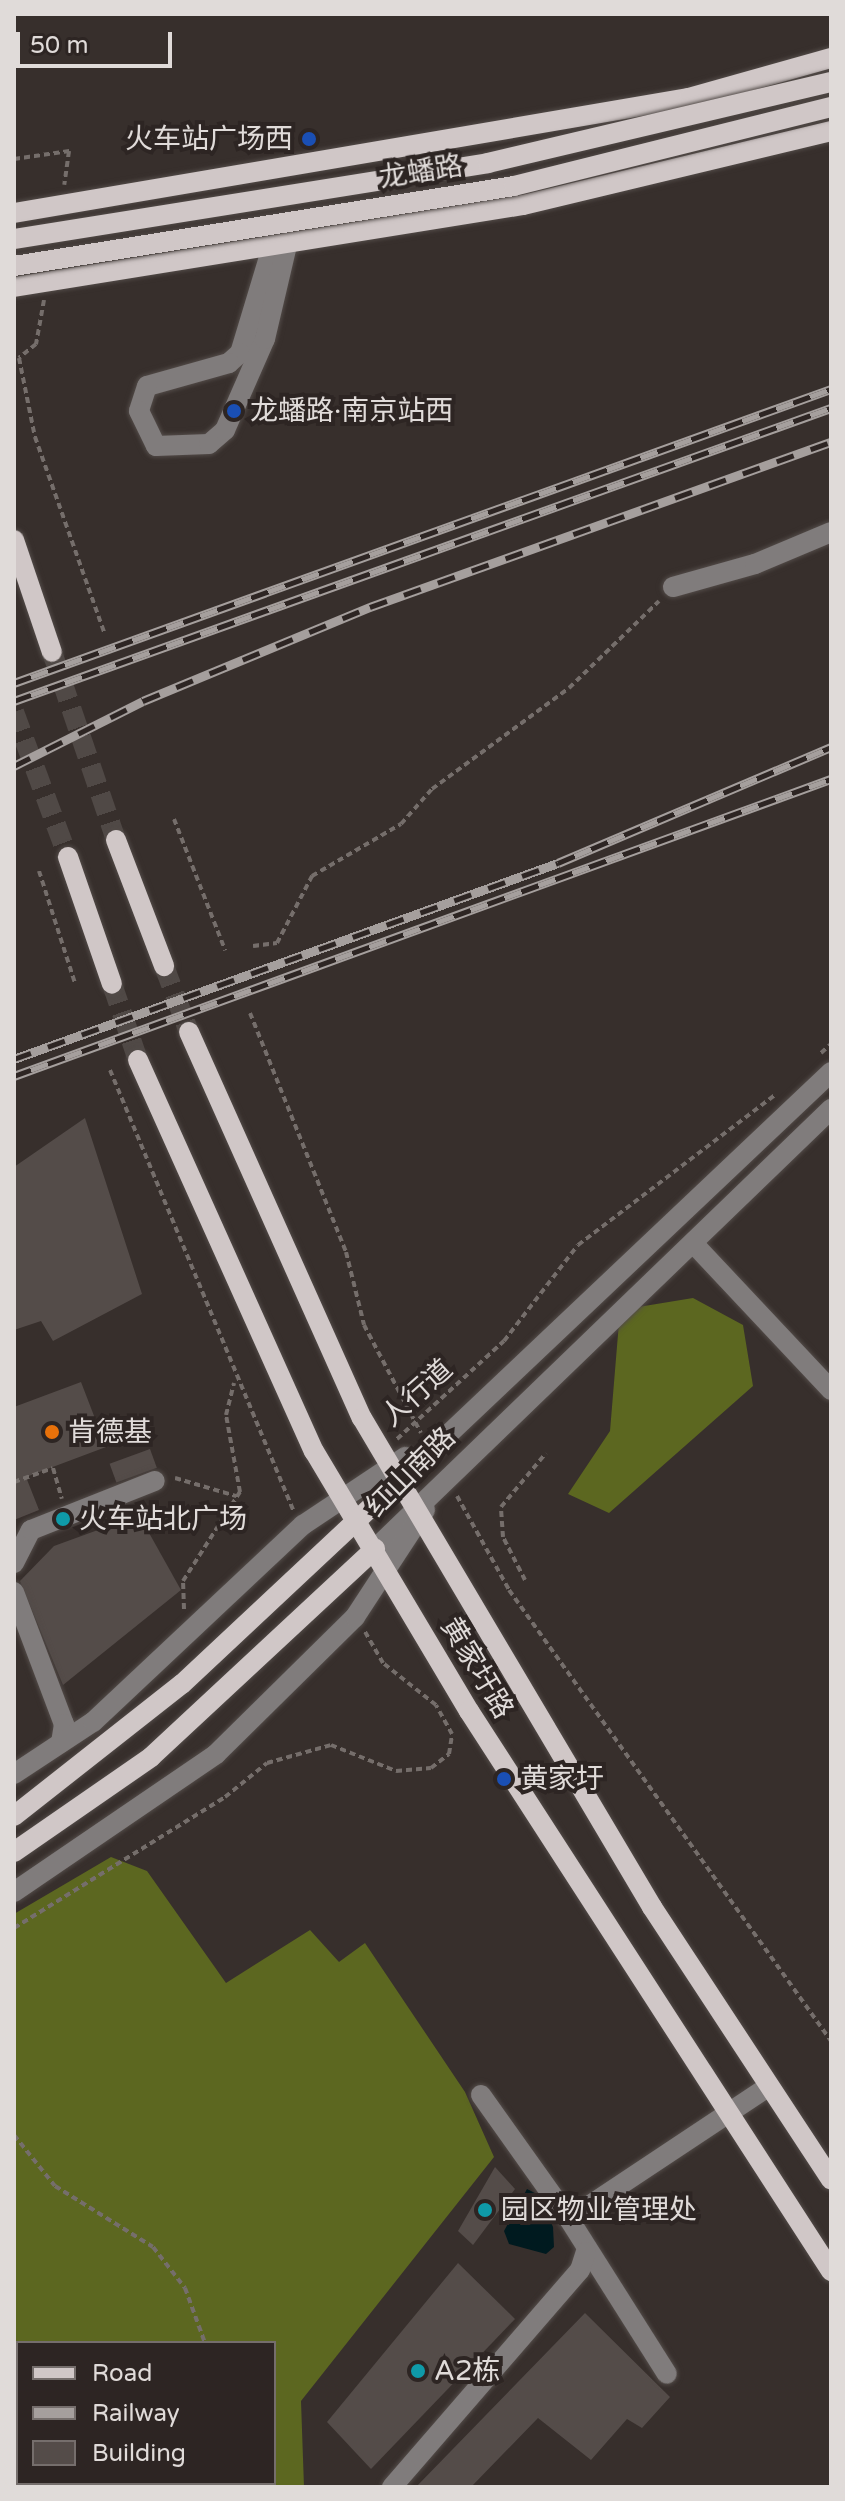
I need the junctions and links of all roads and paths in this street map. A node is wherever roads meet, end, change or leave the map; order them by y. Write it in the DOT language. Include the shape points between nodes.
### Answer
graph roads {
  1 [pos="831,58"];
  2 [pos="831,82"];
  3 [pos="831,107"];
  4 [pos="831,131"];
  5 [pos="14,159"];
  6 [pos="61,204"];
  7 [pos="14,213"];
  8 [pos="14,239"];
  9 [pos="281,243"];
  10 [pos="14,266"];
  11 [pos="47,281"];
  12 [pos="14,287"];
  13 [pos="831,532"];
  14 [pos="14,540"];
  15 [pos="673,587"];
  16 [pos="104,632"];
  17 [pos="52,652"];
  18 [pos="174,819"];
  19 [pos="116,840"];
  20 [pos="68,857"];
  21 [pos="39,871"];
  22 [pos="253,946"];
  23 [pos="225,950"];
  24 [pos="164,966"];
  25 [pos="75,983"];
  26 [pos="112,984"];
  27 [pos="250,1013"];
  28 [pos="189,1032"];
  29 [pos="831,1044"];
  30 [pos="138,1060"];
  31 [pos="809,1065"];
  32 [pos="831,1072"];
  33 [pos="787,1086"];
  34 [pos="831,1109"];
  35 [pos="693,1243"];
  36 [pos="234,1380"];
  37 [pos="831,1390"];
  38 [pos="455,1424"];
  39 [pos="421,1433"];
  40 [pos="546,1453"];
  41 [pos="390,1466"];
  42 [pos="444,1479"];
  43 [pos="155,1481"];
  44 [pos="14,1482"];
  45 [pos="236,1496"];
  46 [pos="344,1498"];
  47 [pos="306,1509"];
  48 [pos="66,1512"];
  49 [pos="417,1514"];
  50 [pos="296,1517"];
  51 [pos="358,1521"];
  52 [pos="375,1549"];
  53 [pos="14,1563"];
  54 [pos="386,1570"];
  55 [pos="525,1580"];
  56 [pos="14,1592"];
  57 [pos="191,1613"];
  58 [pos="61,1743"];
  59 [pos="14,1774"];
  60 [pos="14,1816"];
  61 [pos="14,1852"];
  62 [pos="14,1892"];
  63 [pos="831,2041"];
  64 [pos="766,2088"];
  65 [pos="481,2095"];
  66 [pos="727,2112"];
  67 [pos="14,2135"];
  68 [pos="831,2180"];
  69 [pos="569,2219"];
  70 [pos="586,2252"];
  71 [pos="831,2271"];
  72 [pos="204,2341"];
  73 [pos="667,2374"];
  74 [pos="392,2487"];
  1 -- 6 [label="main road, 龙蟠路" via="689,98"];
  2 -- 8 [label="main road, 龙蟠路, bridge" via="488,163"];
  3 -- 10 [label="main road, 龙蟠路, bridge" via="514,186"];
  4 -- 9 [label="main road, 龙蟠路" via="523,205"];
  5 -- 6 [label="path" via="69,151"];
  6 -- 7 [label="main road, 龙蟠路"];
  9 -- 9 [label="street" via="240,353 214,368 155,381 141,397 141,425 156,446 209,444 225,430 265,339"];
  9 -- 11 [label="main road, 龙蟠路"];
  11 -- 12 [label="main road, 龙蟠路"];
  11 -- 16 [label="path" via="36,344 19,358 35,437"];
  13 -- 15 [label="street" via="755,564"];
  14 -- 17 [label="main road"];
  15 -- 22 [label="path" via="569,688 432,789 401,824 312,876 277,943"];
  18 -- 23 [label="path"];
  19 -- 24 [label="main road"];
  20 -- 26 [label="main road"];
  21 -- 25 [label="path"];
  27 -- 39 [label="path" via="346,1252 364,1325"];
  28 -- 41 [label="main road, 黄家圩路" via="327,1354"];
  29 -- 31 [label="path"];
  30 -- 46 [label="main road, 黄家圩路" via="234,1282"];
  32 -- 38 [label="street, 红山南路"];
  33 -- 39 [label="path, 人行道" via="578,1245 504,1341"];
  34 -- 35 [label="street, 红山南路"];
  35 -- 37 [label="street"];
  35 -- 42 [label="street, 红山南路"];
  36 -- 57 [label="path" via="226,1415 240,1492 183,1581 179,1623"];
  38 -- 39 [label="street"];
  38 -- 41 [label="street, 红山南路"];
  39 -- 41 [label="street"];
  39 -- 41 [label="path, 人行道"];
  40 -- 55 [label="path" via="501,1507 503,1537"];
  41 -- 46 [label="street"];
  41 -- 49 [label="main road, 黄家圩路"];
  41 -- 51 [label="main road, 红山南路"];
  42 -- 49 [label="street, 红山南路"];
  42 -- 63 [label="path" via="509,1590"];
  43 -- 45 [label="path" via="163,1473"];
  43 -- 48 [label="street"];
  44 -- 48 [label="path" via="53,1468"];
  46 -- 51 [label="main road, 黄家圩路"];
  46 -- 58 [label="street" via="303,1525 93,1722"];
  47 -- 50 [label="path"];
  48 -- 53 [label="street" via="31,1530"];
  49 -- 52 [label="street, 红山南路"];
  49 -- 54 [label="street"];
  49 -- 64 [label="main road, 黄家圩路"];
  51 -- 52 [label="main road, 黄家圩路"];
  51 -- 60 [label="main road, 红山南路" via="106,1749"];
  52 -- 54 [label="main road, 黄家圩路"];
  52 -- 61 [label="main road, 红山南路" via="151,1757"];
  54 -- 62 [label="street" via="355,1617 216,1754"];
  54 -- 66 [label="main road, 黄家圩路"];
  56 -- 58 [label="street" via="64,1724"];
  58 -- 59 [label="street"];
  64 -- 66 [label="street"];
  64 -- 68 [label="main road, 黄家圩路"];
  65 -- 69 [label="street"];
  66 -- 69 [label="street"];
  66 -- 71 [label="main road, 黄家圩路"];
  67 -- 72 [label="path" via="55,2186 153,2247 185,2288"];
  69 -- 73 [label="street"];
  70 -- 74 [label="street" via="580,2270"];
}
